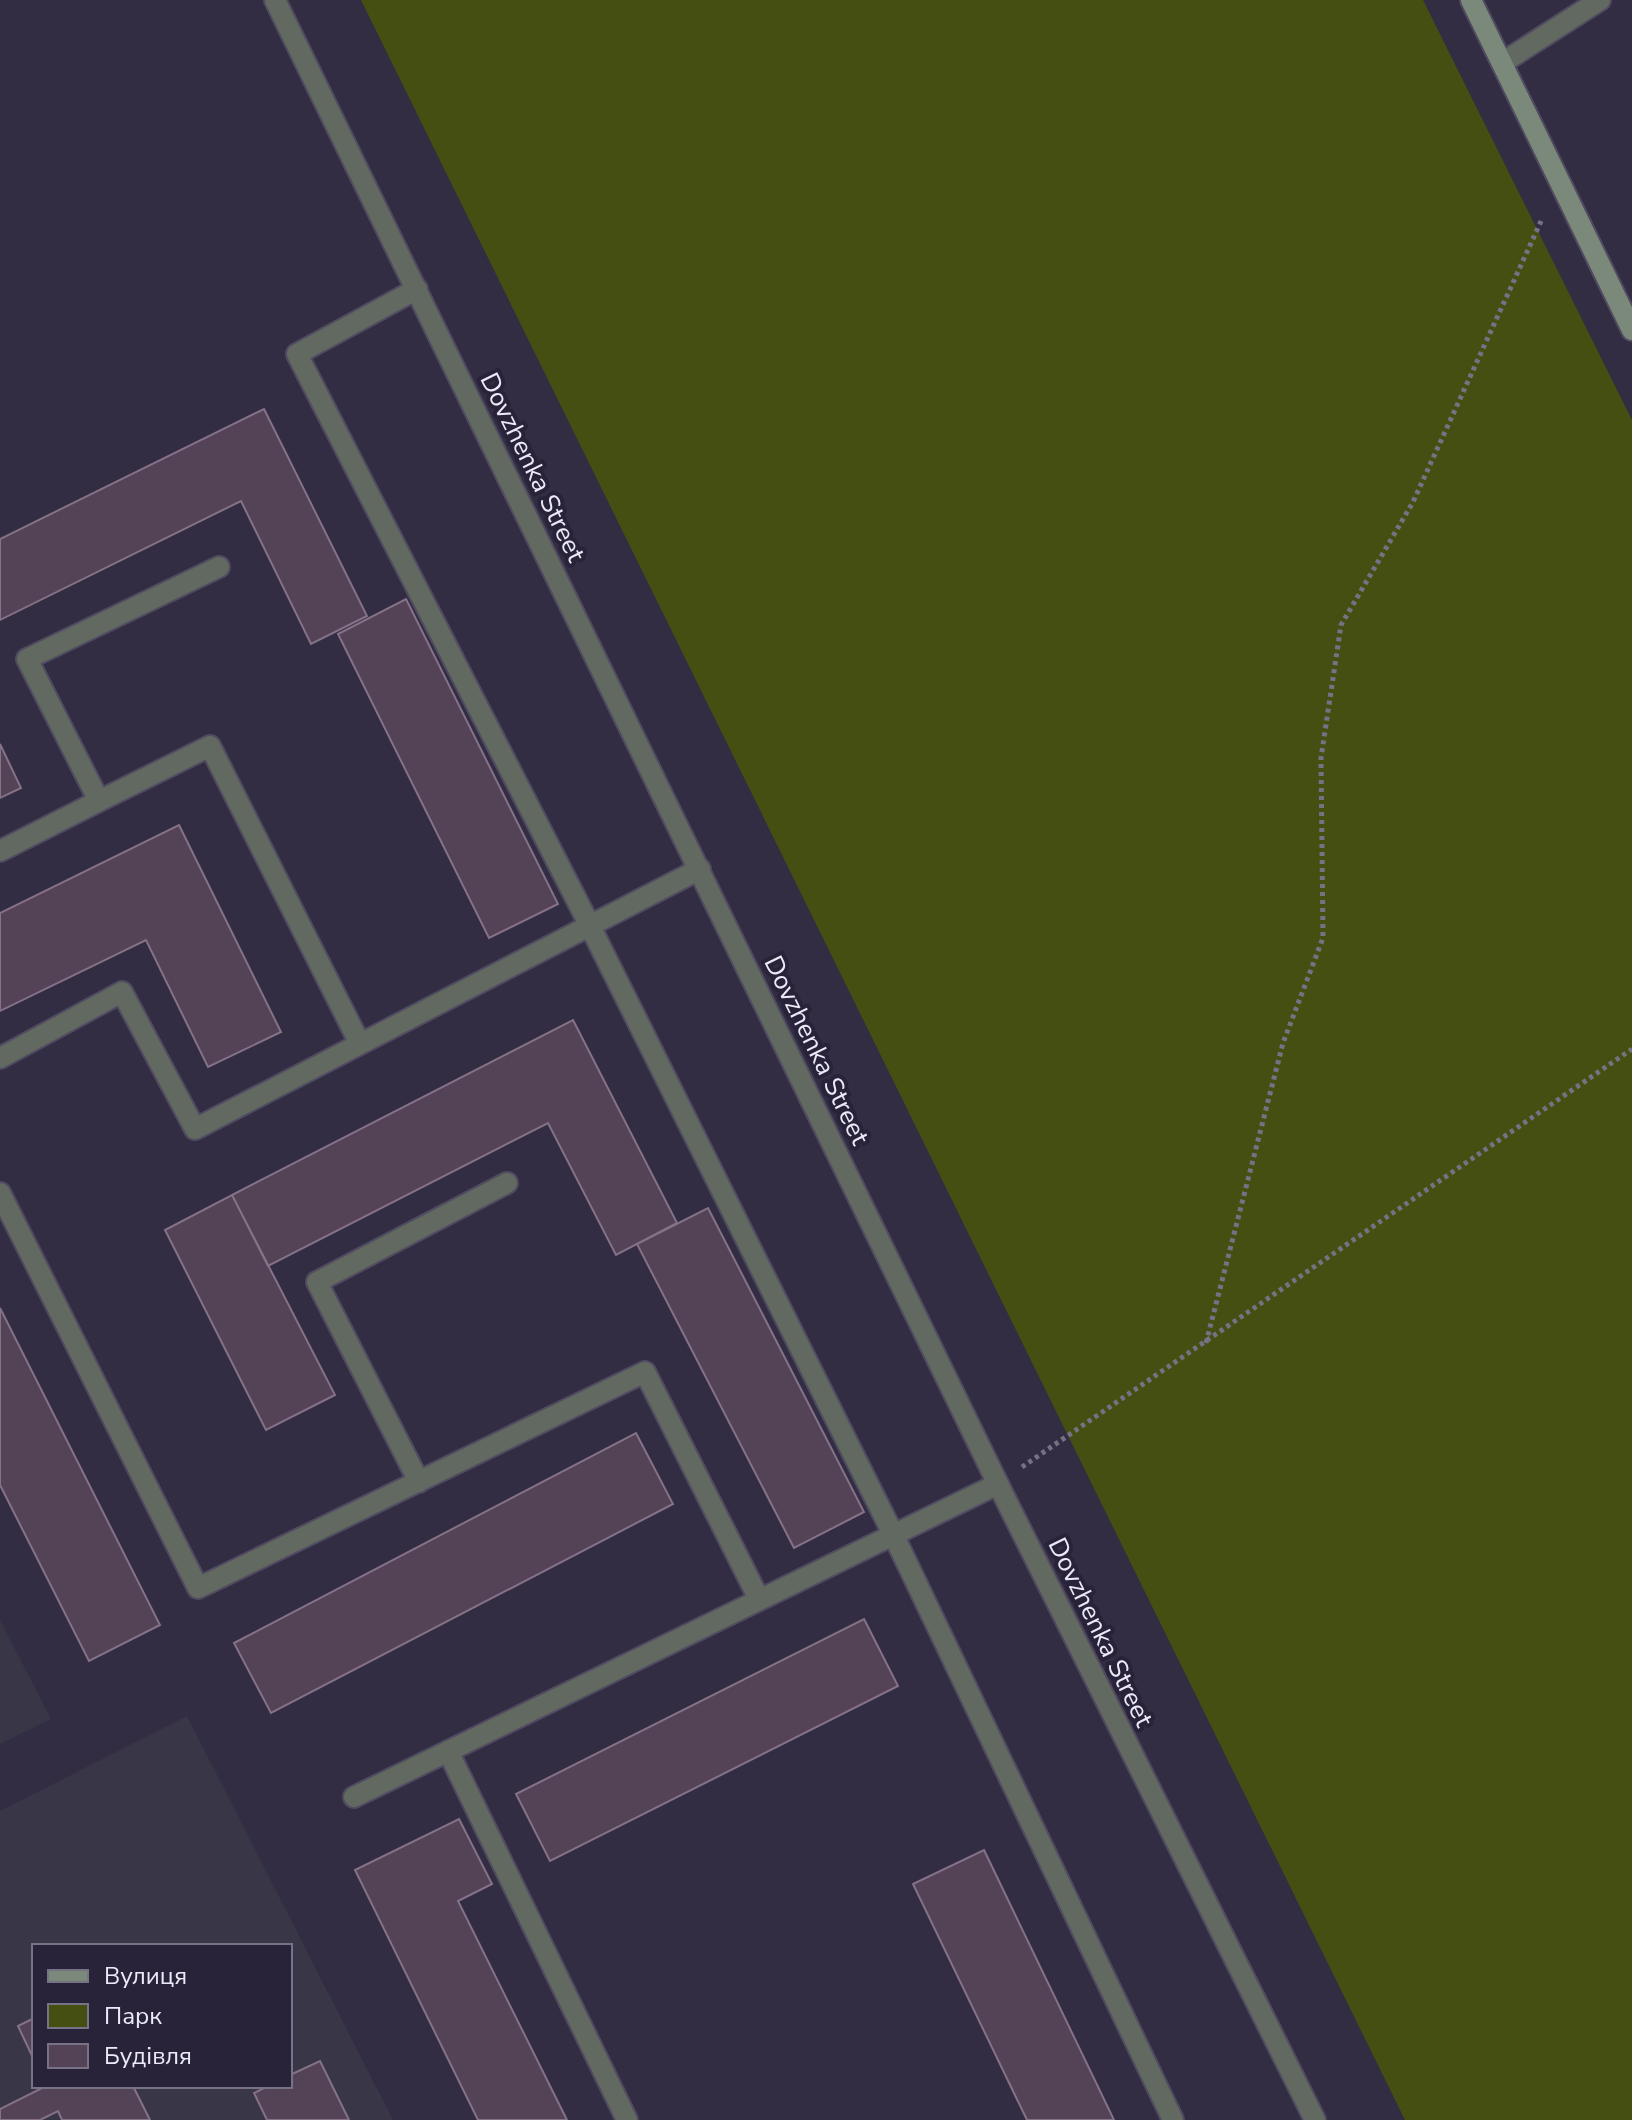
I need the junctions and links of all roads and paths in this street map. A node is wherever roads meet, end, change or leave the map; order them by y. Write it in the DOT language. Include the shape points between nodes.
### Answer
graph roads {
  1 [pos="275,0"];
  2 [pos="1471,0"];
  3 [pos="1600,0"];
  4 [pos="1502,63"];
  5 [pos="1559,182"];
  6 [pos="417,289"];
  7 [pos="1632,330"];
  8 [pos="219,567"];
  9 [pos="99,801"];
  10 [pos="0,851"];
  11 [pos="700,869"];
  12 [pos="590,926"];
  13 [pos="360,1044"];
  14 [pos="1632,1049"];
  15 [pos="0,1058"];
  16 [pos="507,1183"];
  17 [pos="0,1193"];
  18 [pos="1206,1343"];
  19 [pos="419,1482"];
  20 [pos="998,1484"];
  21 [pos="893,1534"];
  22 [pos="759,1599"];
  23 [pos="448,1751"];
  24 [pos="354,1797"];
  25 [pos="627,2120"];
  26 [pos="1173,2120"];
  27 [pos="1315,2120"];
  1 -- 6 [label="street, Dovzhenka Street"];
  2 -- 4 [label="street"];
  3 -- 4 [label="street"];
  4 -- 5 [label="street"];
  5 -- 7 [label="street"];
  5 -- 18 [label="path" via="1413,502 1341,625 1321,758 1323,938 1283,1043"];
  6 -- 11 [label="street, Dovzhenka Street"];
  6 -- 12 [label="street" via="297,354"];
  8 -- 9 [label="street" via="27,659"];
  9 -- 10 [label="street"];
  9 -- 13 [label="street" via="210,746"];
  11 -- 12 [label="street"];
  11 -- 20 [label="street, Dovzhenka Street"];
  12 -- 13 [label="street"];
  12 -- 21 [label="street"];
  13 -- 15 [label="street" via="195,1129 122,992"];
  14 -- 18 [label="path"];
  16 -- 19 [label="street" via="317,1282"];
  17 -- 19 [label="street" via="198,1588"];
  18 -- 20 [label="path"];
  19 -- 22 [label="street" via="645,1372"];
  20 -- 21 [label="street"];
  20 -- 27 [label="street, Dovzhenka Street"];
  21 -- 22 [label="street"];
  21 -- 26 [label="street"];
  22 -- 23 [label="street"];
  23 -- 24 [label="street"];
  23 -- 25 [label="street"];
}
